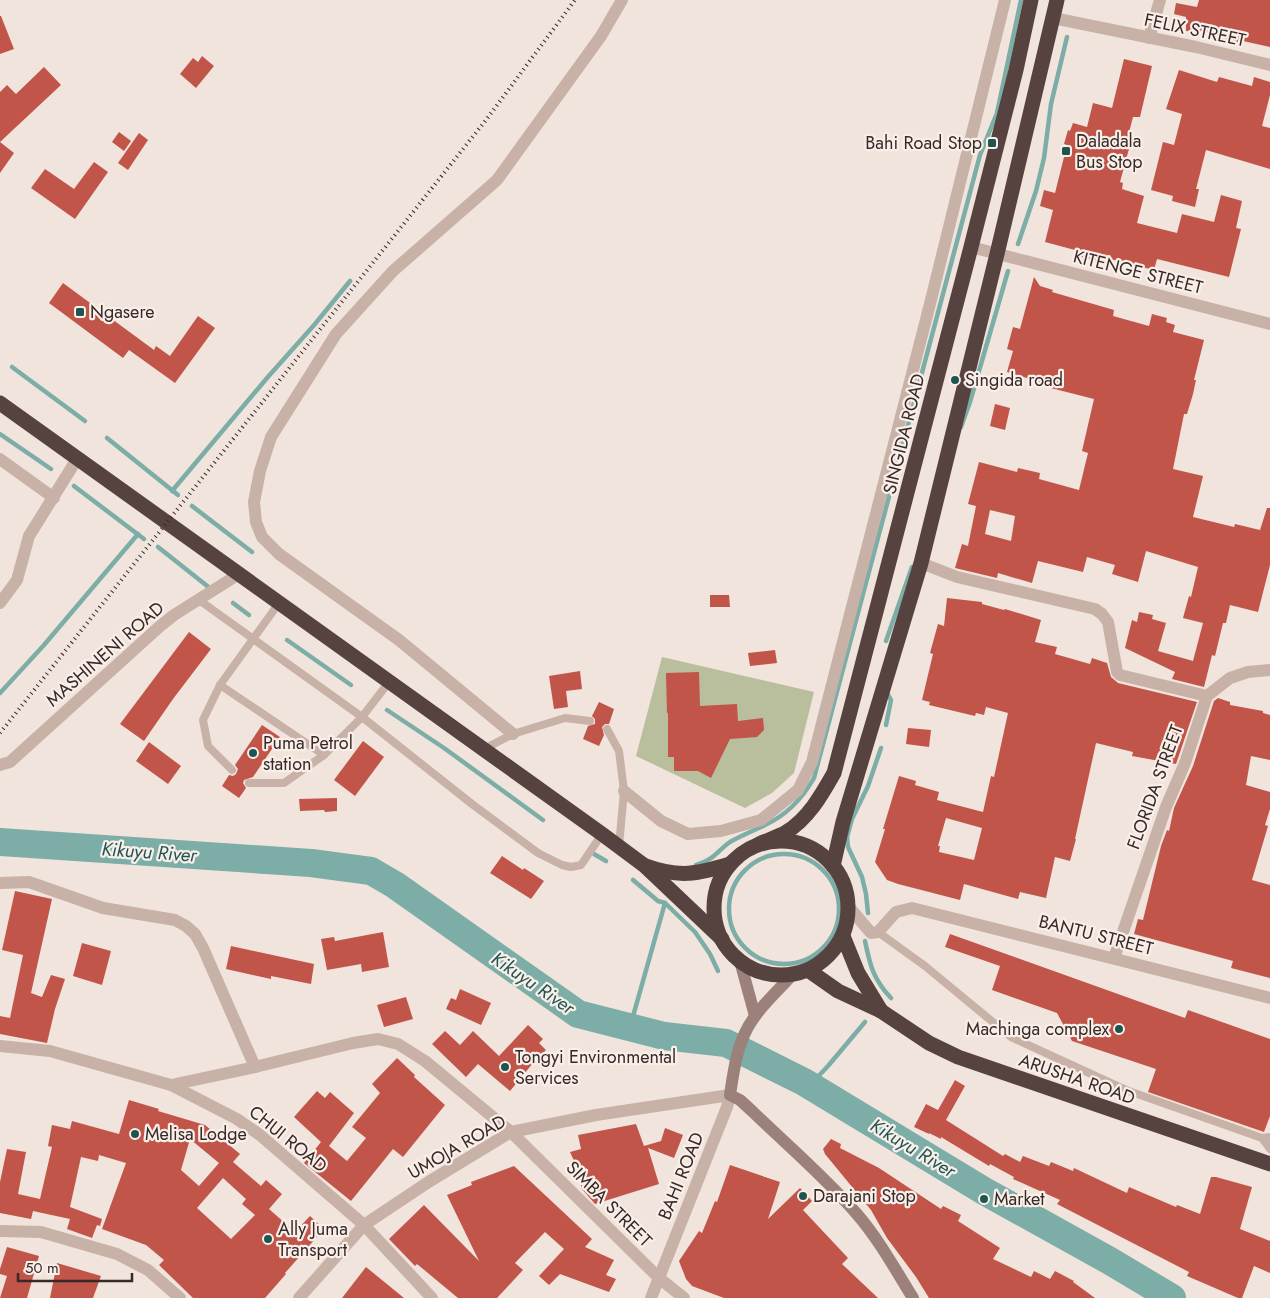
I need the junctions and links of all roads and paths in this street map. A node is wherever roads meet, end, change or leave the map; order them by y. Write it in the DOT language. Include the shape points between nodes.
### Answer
graph roads {
  1 [pos="622,0"];
  2 [pos="1005,0"];
  3 [pos="1031,0"];
  4 [pos="1057,0"];
  5 [pos="1160,0"];
  6 [pos="1053,18"];
  7 [pos="1149,38"];
  8 [pos="1270,65"];
  9 [pos="971,247"];
  10 [pos="997,254"];
  11 [pos="1270,324"];
  12 [pos="0,403"];
  13 [pos="0,459"];
  14 [pos="77,459"];
  15 [pos="54,498"];
  16 [pos="921,563"];
  17 [pos="239,574"];
  18 [pos="199,600"];
  19 [pos="0,603"];
  20 [pos="279,603"];
  21 [pos="252,640"];
  22 [pos="1270,670"];
  23 [pos="389,682"];
  24 [pos="220,684"];
  25 [pos="1206,696"];
  26 [pos="362,717"];
  27 [pos="590,721"];
  28 [pos="607,729"];
  29 [pos="512,734"];
  30 [pos="484,749"];
  31 [pos="324,755"];
  32 [pos="0,765"];
  33 [pos="232,770"];
  34 [pos="249,783"];
  35 [pos="624,792"];
  36 [pos="602,834"];
  37 [pos="759,844"];
  38 [pos="619,846"];
  39 [pos="730,864"];
  40 [pos="645,866"];
  41 [pos="833,866"];
  42 [pos="0,883"];
  43 [pos="849,906"];
  44 [pos="878,932"];
  45 [pos="843,936"];
  46 [pos="722,939"];
  47 [pos="1114,958"];
  48 [pos="740,961"];
  49 [pos="808,970"];
  50 [pos="792,975"];
  51 [pos="1270,998"];
  52 [pos="881,1011"];
  53 [pos="755,1016"];
  54 [pos="0,1046"];
  55 [pos="256,1067"];
  56 [pos="170,1085"];
  57 [pos="730,1095"];
  58 [pos="511,1132"];
  59 [pos="1266,1137"];
  60 [pos="1270,1149"];
  61 [pos="1270,1164"];
  62 [pos="364,1225"];
  63 [pos="0,1231"];
  64 [pos="659,1278"];
  65 [pos="180,1298"];
  66 [pos="299,1298"];
  67 [pos="432,1298"];
  68 [pos="651,1298"];
  69 [pos="684,1298"];
  70 [pos="913,1298"];
  1 -- 29 [label="street" via="601,36 497,180 393,271 336,334 271,437 254,502 256,522 262,537 280,554 398,640"];
  2 -- 35 [label="street" via="812,762 798,790 760,820 721,830 688,834 661,821"];
  3 -- 9 [label="highway, SINGIDA ROAD"];
  4 -- 6 [label="highway"];
  5 -- 7 [label="street"];
  6 -- 7 [label="street, FELIX STREET"];
  6 -- 10 [label="highway"];
  7 -- 8 [label="street, FELIX STREET"];
  9 -- 10 [label="street, KITENGE STREET"];
  9 -- 37 [label="highway, SINGIDA ROAD" via="834,773 807,816 785,833"];
  10 -- 11 [label="street, KITENGE STREET"];
  10 -- 16 [label="highway"];
  12 -- 14 [label="highway"];
  13 -- 15 [label="street"];
  14 -- 15 [label="street"];
  14 -- 17 [label="highway"];
  15 -- 19 [label="street" via="29,536 17,580"];
  16 -- 25 [label="street" via="957,577 1095,609 1108,622 1120,675"];
  16 -- 41 [label="highway" via="842,822"];
  17 -- 18 [label="street, MASHINENI ROAD"];
  17 -- 20 [label="highway"];
  18 -- 21 [label="lane"];
  18 -- 32 [label="street, MASHINENI ROAD" via="159,627 10,762"];
  20 -- 21 [label="lane"];
  20 -- 23 [label="highway"];
  21 -- 24 [label="lane"];
  21 -- 26 [label="lane"];
  22 -- 25 [label="street" via="1230,678"];
  23 -- 26 [label="lane"];
  23 -- 30 [label="highway"];
  24 -- 31 [label="lane"];
  24 -- 33 [label="lane" via="204,720 208,746"];
  25 -- 47 [label="street, FLORIDA STREET"];
  26 -- 31 [label="lane"];
  26 -- 36 [label="lane" via="479,810 538,853 562,865 581,864"];
  27 -- 29 [label="lane" via="565,718"];
  28 -- 35 [label="lane" via="619,751"];
  29 -- 30 [label="lane"];
  30 -- 36 [label="highway"];
  31 -- 34 [label="lane" via="284,783"];
  35 -- 38 [label="lane"];
  36 -- 38 [label="highway"];
  37 -- 39 [label="highway"];
  37 -- 41 [label="highway" via="774,841 799,843 821,854"];
  38 -- 40 [label="highway"];
  39 -- 40 [label="highway" via="683,874"];
  39 -- 46 [label="highway" via="720,881 715,900 715,920"];
  40 -- 46 [label="highway"];
  41 -- 43 [label="highway" via="844,884"];
  42 -- 55 [label="street" via="36,884 103,908 174,920 186,926 203,948"];
  43 -- 44 [label="street" via="871,933"];
  43 -- 45 [label="highway"];
  44 -- 47 [label="street, BANTU STREET" via="896,912 912,908"];
  44 -- 59 [label="lane" via="1011,1037 1126,1090"];
  45 -- 49 [label="highway" via="822,962"];
  45 -- 52 [label="highway" via="858,973"];
  46 -- 48 [label="highway"];
  47 -- 51 [label="street, BANTU STREET"];
  48 -- 50 [label="highway" via="773,975"];
  48 -- 53 [label="main road"];
  49 -- 50 [label="highway"];
  49 -- 52 [label="highway, ARUSHA ROAD" via="838,991"];
  50 -- 53 [label="main road"];
  52 -- 61 [label="highway, ARUSHA ROAD" via="958,1057"];
  53 -- 57 [label="main road" via="744,1034"];
  54 -- 56 [label="street, CHUI ROAD" via="50,1051"];
  55 -- 56 [label="street, SIMBA STREET"];
  55 -- 58 [label="street, SIMBA STREET" via="353,1042 378,1039 398,1044 424,1061"];
  56 -- 62 [label="street, CHUI ROAD" via="237,1119 260,1135"];
  57 -- 58 [label="street, UMOJA ROAD" via="613,1112"];
  57 -- 64 [label="street, BAHI ROAD"];
  57 -- 70 [label="main road" via="740,1100 857,1214"];
  58 -- 62 [label="street, UMOJA ROAD"];
  58 -- 64 [label="street, SIMBA STREET"];
  59 -- 60 [label="lane"];
  62 -- 66 [label="street, UMOJA ROAD"];
  62 -- 67 [label="street, CHUI ROAD"];
  63 -- 65 [label="street" via="41,1232 117,1254 148,1270"];
  64 -- 68 [label="street, BAHI ROAD"];
  64 -- 69 [label="street, SIMBA STREET"];
}
